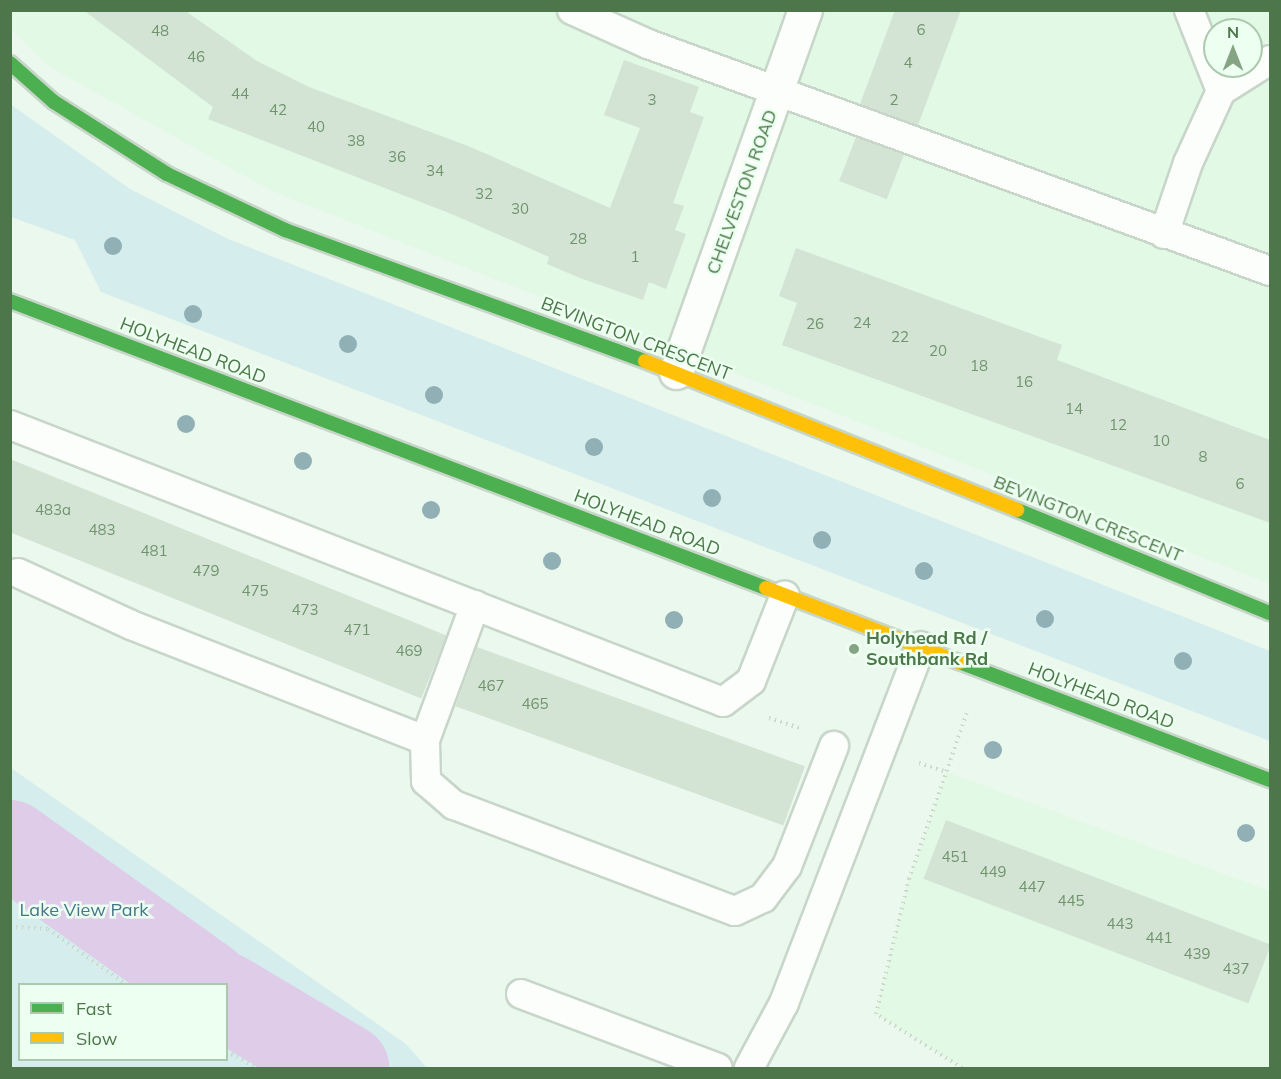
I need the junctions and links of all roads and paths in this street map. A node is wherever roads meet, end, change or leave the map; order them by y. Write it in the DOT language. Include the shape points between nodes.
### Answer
graph roads {
  1 [pos="572,10"];
  2 [pos="805,10"];
  3 [pos="1189,10"];
  4 [pos="1270,60"];
  5 [pos="10,63"];
  6 [pos="780,90"];
  7 [pos="1221,91"];
  8 [pos="1164,234"];
  9 [pos="1270,270"];
  10 [pos="10,301"];
  11 [pos="676,372"];
  12 [pos="10,424"];
  13 [pos="18,573"];
  14 [pos="785,595"];
  15 [pos="475,605"];
  16 [pos="1270,613"];
  17 [pos="921,646"];
  18 [pos="982,669"];
  19 [pos="425,740"];
  20 [pos="834,746"];
  21 [pos="1270,780"];
  22 [pos="10,927"];
  23 [pos="125,983"];
  24 [pos="521,994"];
  25 [pos="228,1052"];
  26 [pos="258,1068"];
  27 [pos="718,1068"];
  28 [pos="749,1068"];
  29 [pos="962,1068"];
  1 -- 6 [label="lane" via="648,44"];
  2 -- 6 [label="street, CHELVESTON ROAD"];
  3 -- 7 [label="lane"];
  4 -- 7 [label="lane"];
  5 -- 11 [label="main road, BEVINGTON CRESCENT" via="54,102 167,174 285,230"];
  6 -- 8 [label="lane"];
  6 -- 11 [label="street, CHELVESTON ROAD"];
  7 -- 8 [label="lane" via="1188,163"];
  8 -- 9 [label="lane"];
  10 -- 14 [label="main road, HOLYHEAD ROAD"];
  11 -- 16 [label="main road, BEVINGTON CRESCENT"];
  12 -- 15 [label="lane"];
  13 -- 19 [label="lane" via="131,625"];
  14 -- 15 [label="lane" via="751,681 723,702"];
  14 -- 17 [label="main road, HOLYHEAD ROAD"];
  15 -- 19 [label="lane"];
  17 -- 18 [label="main road, HOLYHEAD ROAD"];
  17 -- 28 [label="lane" via="784,1004"];
  18 -- 21 [label="main road, HOLYHEAD ROAD"];
  18 -- 29 [label="path" via="909,879 876,1014"];
  19 -- 20 [label="lane" via="426,781 454,805 735,910 763,898 787,866"];
  22 -- 23 [label="path" via="48,929"];
  24 -- 27 [label="lane"];
  25 -- 26 [label="path"];
}
